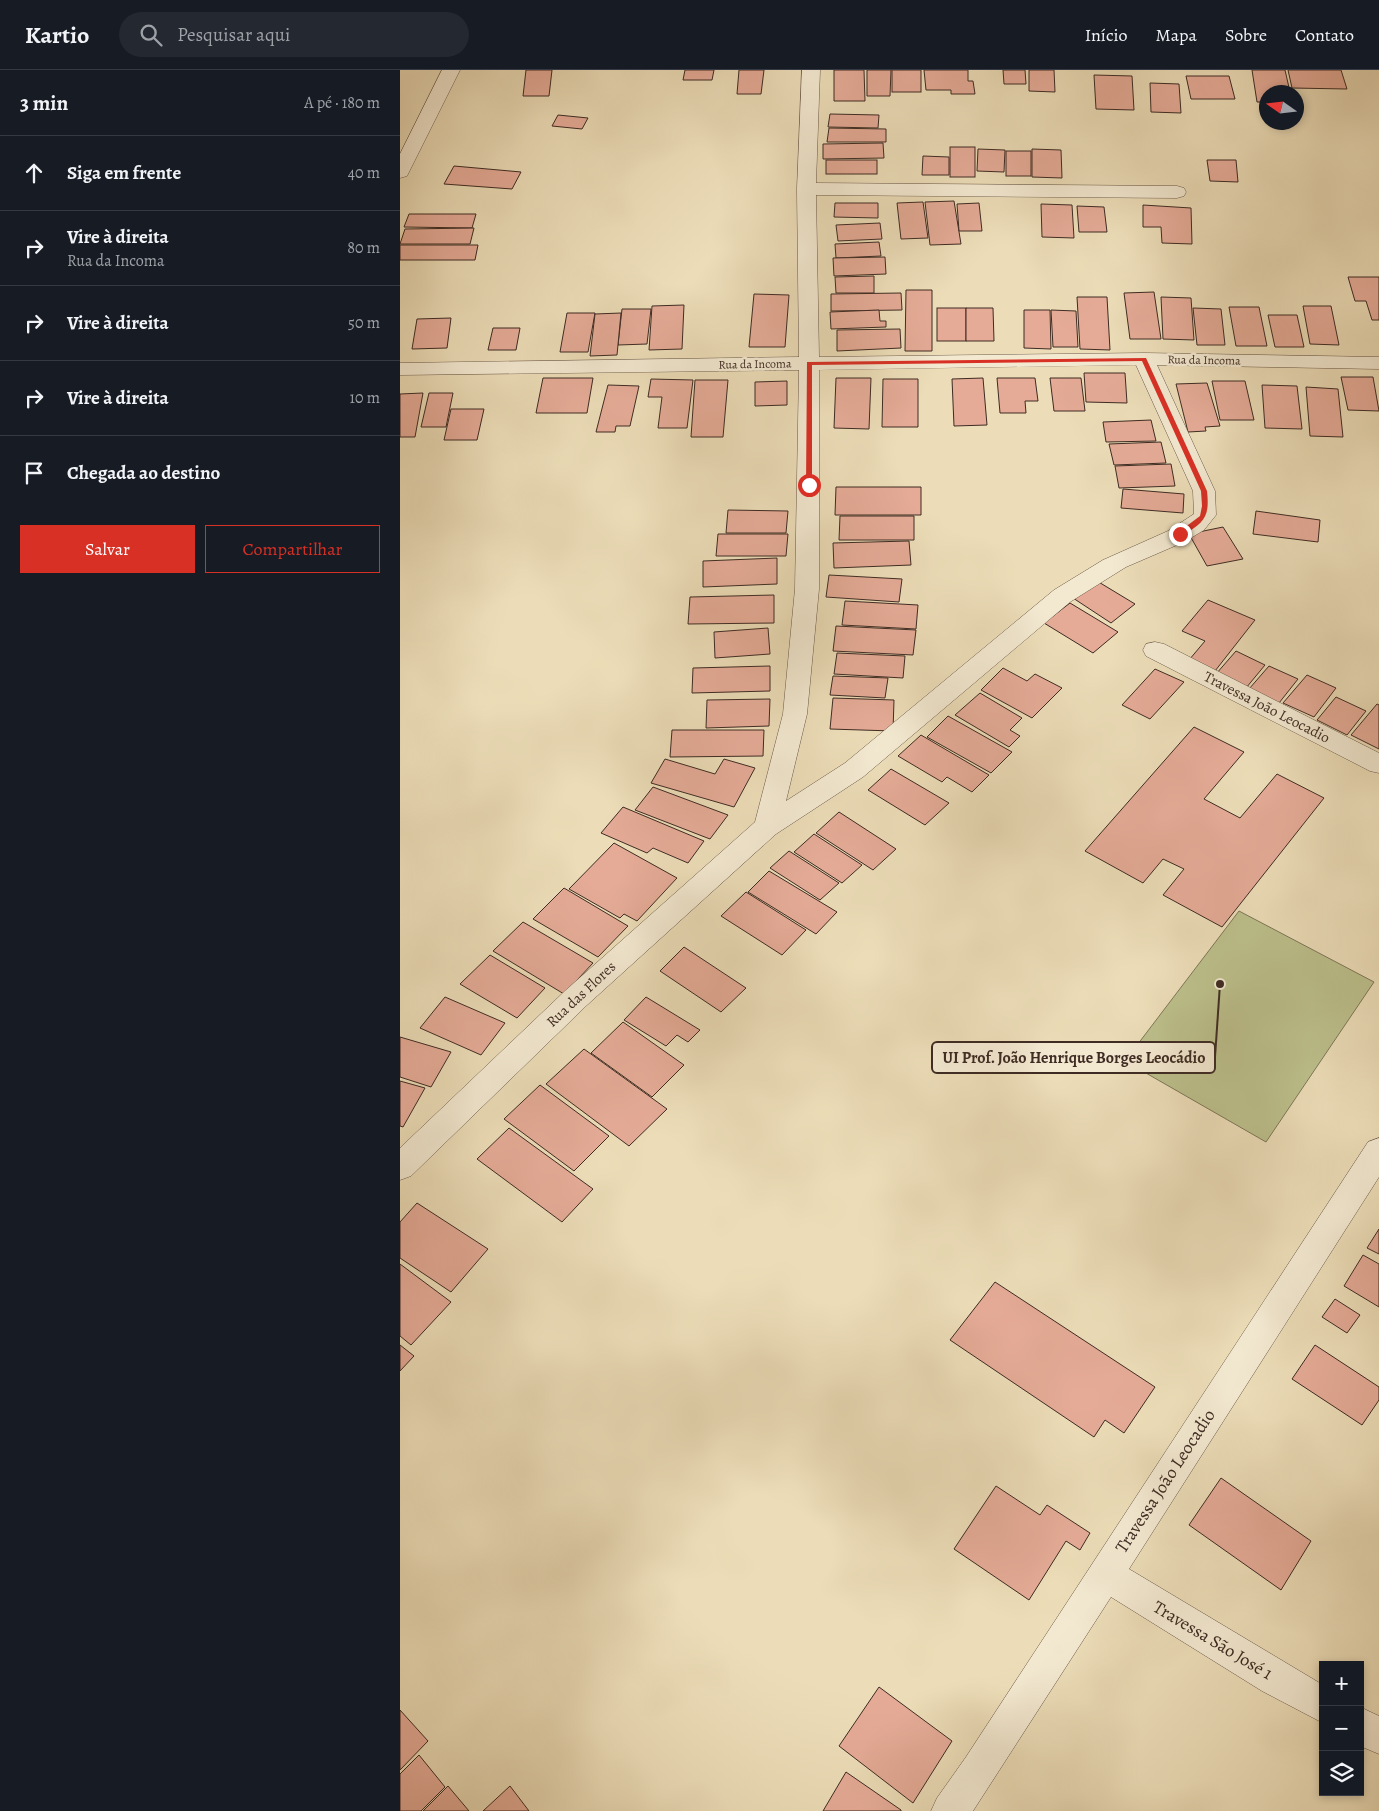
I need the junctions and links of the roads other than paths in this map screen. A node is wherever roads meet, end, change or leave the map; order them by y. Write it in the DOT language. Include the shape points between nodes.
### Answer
graph roads {
  1 [pos="451,70"];
  2 [pos="812,70"];
  3 [pos="400,172"];
  4 [pos="806,188"];
  5 [pos="1177,192"];
  6 [pos="1144,359"];
  7 [pos="809,363"];
  8 [pos="1379,363"];
  9 [pos="400,369"];
  10 [pos="1155,650"];
  11 [pos="1379,764"];
  12 [pos="767,827"];
  13 [pos="1379,1151"];
  14 [pos="400,1167"];
  15 [pos="1105,1574"];
  16 [pos="1319,1702"];
  17 [pos="1364,1728"];
  18 [pos="1379,1736"];
  19 [pos="950,1811"];
  1 -- 3 [label="street"];
  2 -- 4 [label="street"];
  4 -- 5 [label="street"];
  4 -- 7 [label="street"];
  6 -- 7 [label="street, Rua da Incoma"];
  6 -- 8 [label="street, Rua da Incoma"];
  6 -- 12 [label="street, Rua das Flores" via="1204,491 1204,517 1180,534 1118,562 1062,596 860,764"];
  7 -- 9 [label="street, Rua da Incoma"];
  7 -- 12 [label="street" via="809,535 802,644 795,714"];
  10 -- 11 [label="street, Travessa João Leocadio"];
  12 -- 14 [label="street, Rua das Flores" via="576,998"];
  13 -- 15 [label="street, Travessa João Leocadio"];
  15 -- 16 [label="street, Travessa São José 1"];
  15 -- 19 [label="street, Travessa João Leocadio"];
  17 -- 18 [label="street"];
}
